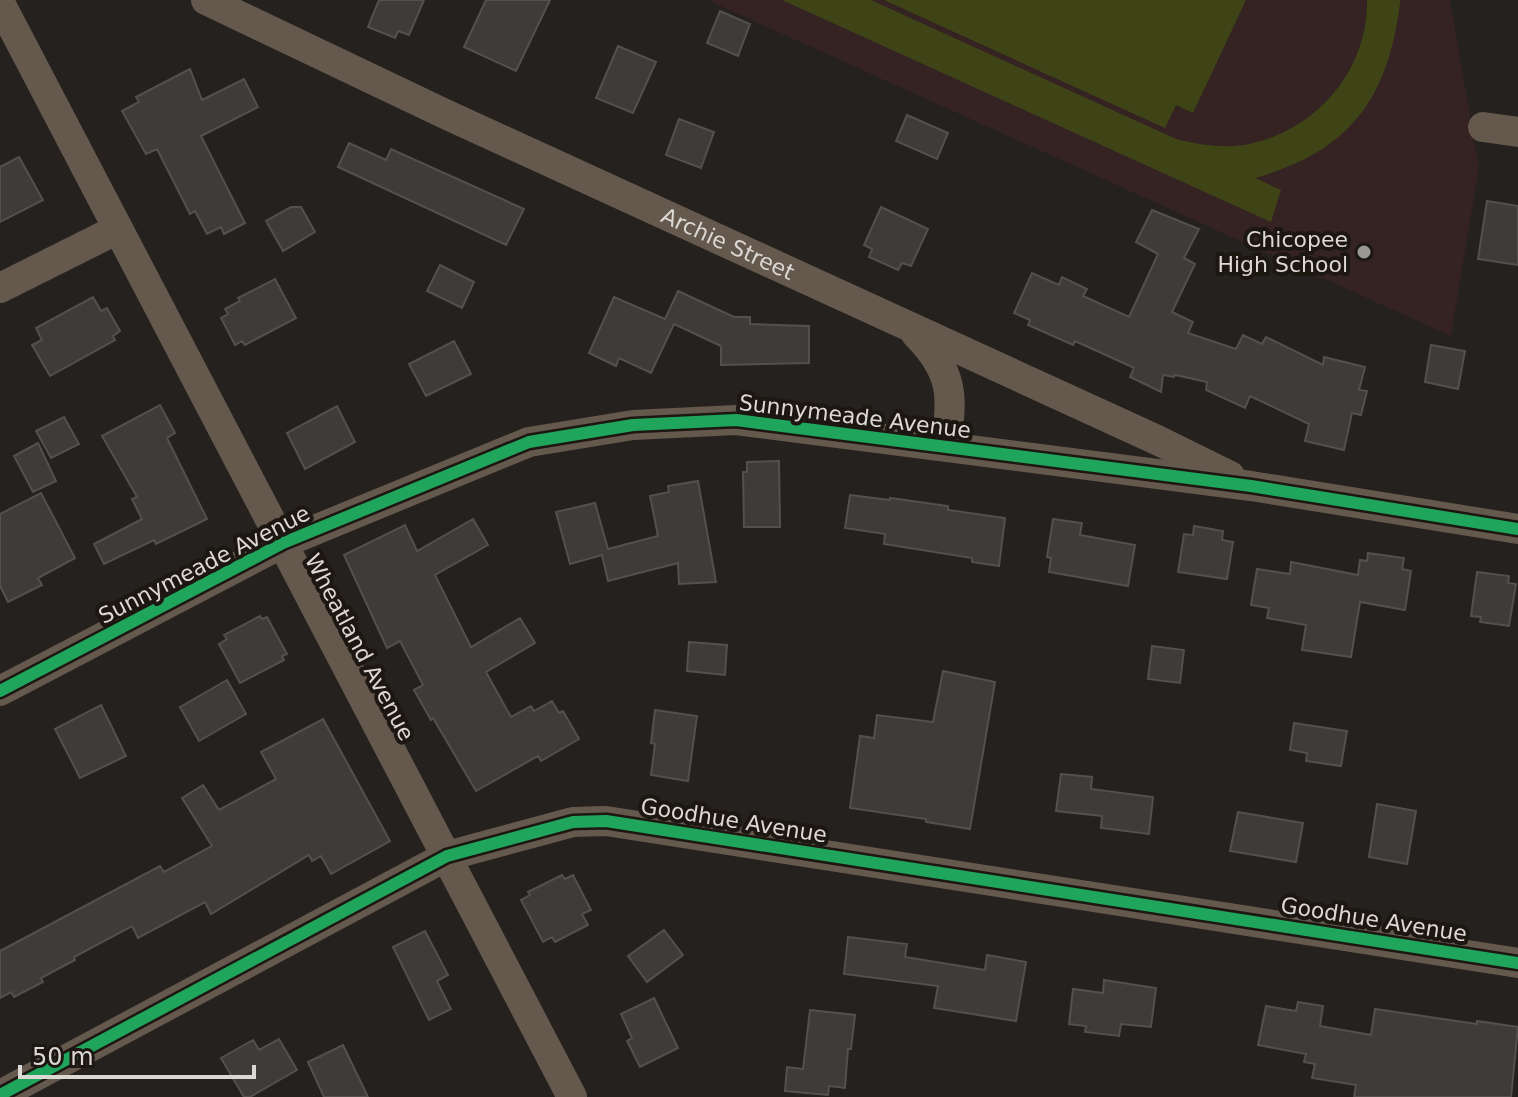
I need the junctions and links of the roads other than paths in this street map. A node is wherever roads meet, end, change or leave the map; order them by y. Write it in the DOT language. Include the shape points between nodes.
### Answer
graph roads {
  1 [pos="206,0"];
  2 [pos="11,7"];
  3 [pos="1483,127"];
  4 [pos="1518,132"];
  5 [pos="118,229"];
  6 [pos="0,288"];
  7 [pos="907,325"];
  8 [pos="945,446"];
  9 [pos="1251,486"];
  10 [pos="1518,529"];
  11 [pos="283,543"];
  12 [pos="0,691"];
  13 [pos="447,856"];
  14 [pos="1518,963"];
  15 [pos="0,1095"];
  16 [pos="572,1097"];
  1 -- 7 [label="street, Archie Street"];
  2 -- 5 [label="street, Wheatland Avenue"];
  3 -- 4 [label="street"];
  5 -- 6 [label="street"];
  5 -- 11 [label="street, Wheatland Avenue"];
  7 -- 8 [label="street, Sunnymeade Avenue" via="937,355 948,383"];
  7 -- 9 [label="street, Archie Street"];
  8 -- 9 [label="street, Sunnymeade Avenue"];
  8 -- 11 [label="street, Sunnymeade Avenue" via="736,420 633,425 529,442"];
  9 -- 10 [label="street, Sunnymeade Avenue"];
  11 -- 12 [label="street, Sunnymeade Avenue"];
  11 -- 13 [label="street, Wheatland Avenue"];
  13 -- 14 [label="street, Goodhue Avenue" via="573,822 606,821"];
  13 -- 15 [label="street, Goodhue Avenue"];
  13 -- 16 [label="street, Wheatland Avenue"];
}
